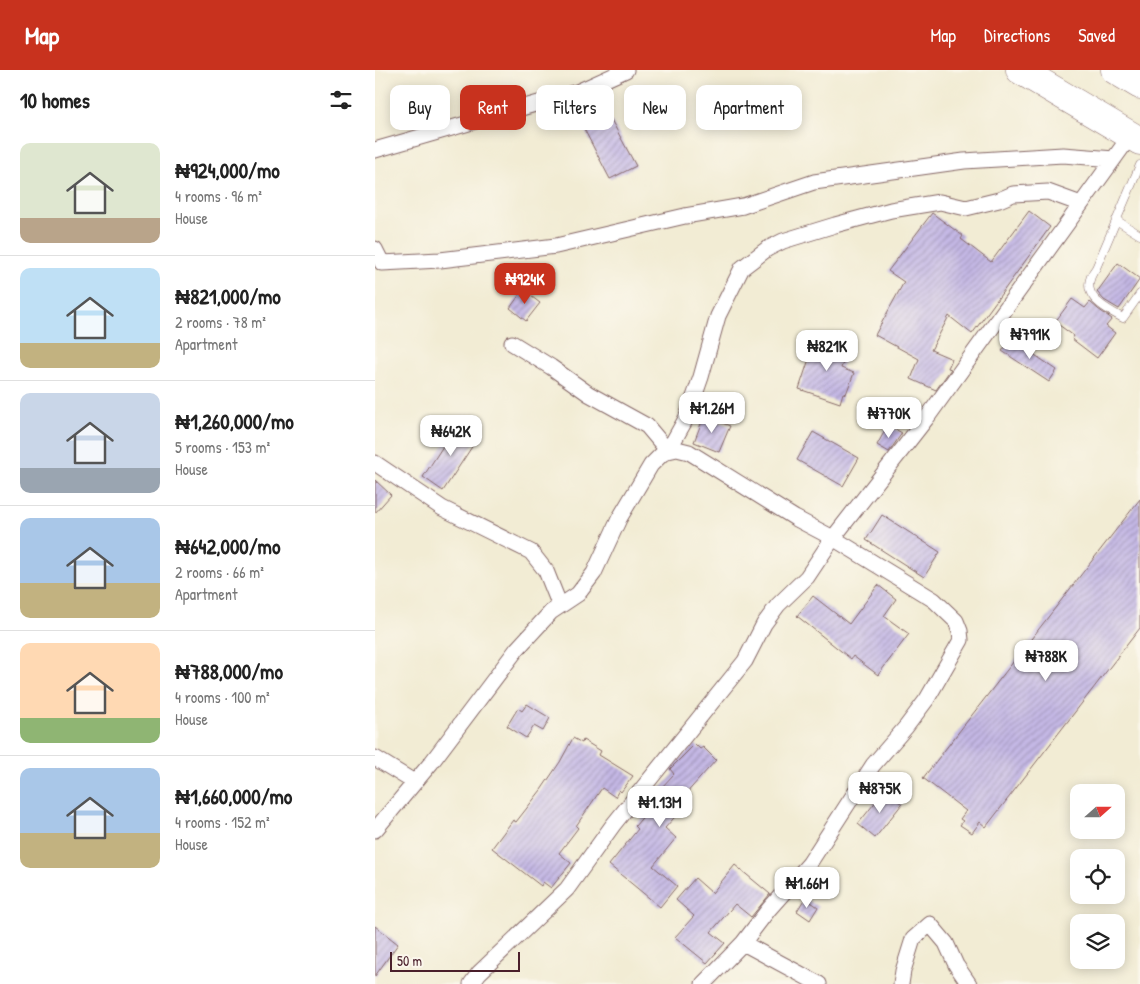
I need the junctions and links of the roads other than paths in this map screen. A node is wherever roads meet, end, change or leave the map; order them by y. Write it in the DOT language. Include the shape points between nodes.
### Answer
graph roads {
  1 [pos="626,70"];
  2 [pos="1020,70"];
  3 [pos="1115,70"];
  4 [pos="1140,85"];
  5 [pos="1135,138"];
  6 [pos="375,150"];
  7 [pos="1114,159"];
  8 [pos="1140,165"];
  9 [pos="1081,204"];
  10 [pos="1116,220"];
  11 [pos="1140,235"];
  12 [pos="375,249"];
  13 [pos="1140,294"];
  14 [pos="512,343"];
  15 [pos="668,451"];
  16 [pos="375,463"];
  17 [pos="833,538"];
  18 [pos="560,606"];
  19 [pos="375,758"];
  20 [pos="414,782"];
  21 [pos="375,830"];
  22 [pos="743,943"];
  23 [pos="471,984"];
  24 [pos="703,984"];
  25 [pos="819,984"];
  26 [pos="901,984"];
  27 [pos="969,984"];
  1 -- 6 [label="street" via="577,92"];
  2 -- 5 [label="highway"];
  3 -- 4 [label="highway"];
  5 -- 7 [label="street"];
  7 -- 9 [label="street"];
  7 -- 12 [label="street" via="1063,154 983,160 814,182 743,206 556,246 440,260 381,263"];
  8 -- 10 [label="lane"];
  9 -- 15 [label="street" via="1048,192 1013,194 966,208 940,202 891,210 835,225 767,249 742,268 719,316 687,417"];
  9 -- 17 [label="street" via="926,419"];
  10 -- 11 [label="lane"];
  10 -- 13 [label="lane" via="1090,276 1090,290 1097,303 1123,318"];
  14 -- 15 [label="street" via="589,394 647,426"];
  15 -- 17 [label="street" via="689,452"];
  15 -- 18 [label="street" via="651,465 619,519 594,573 578,594"];
  16 -- 18 [label="street" via="442,508 531,552 546,571"];
  17 -- 22 [label="street" via="934,600 956,621 961,640 927,699 873,765 809,864"];
  17 -- 23 [label="street" via="807,577 764,624 745,661 619,817 567,889"];
  18 -- 20 [label="street" via="517,649"];
  19 -- 20 [label="street"];
  20 -- 21 [label="street"];
  22 -- 24 [label="street"];
  22 -- 25 [label="street"];
  26 -- 27 [label="street" via="913,939 931,924 946,943"];
}
